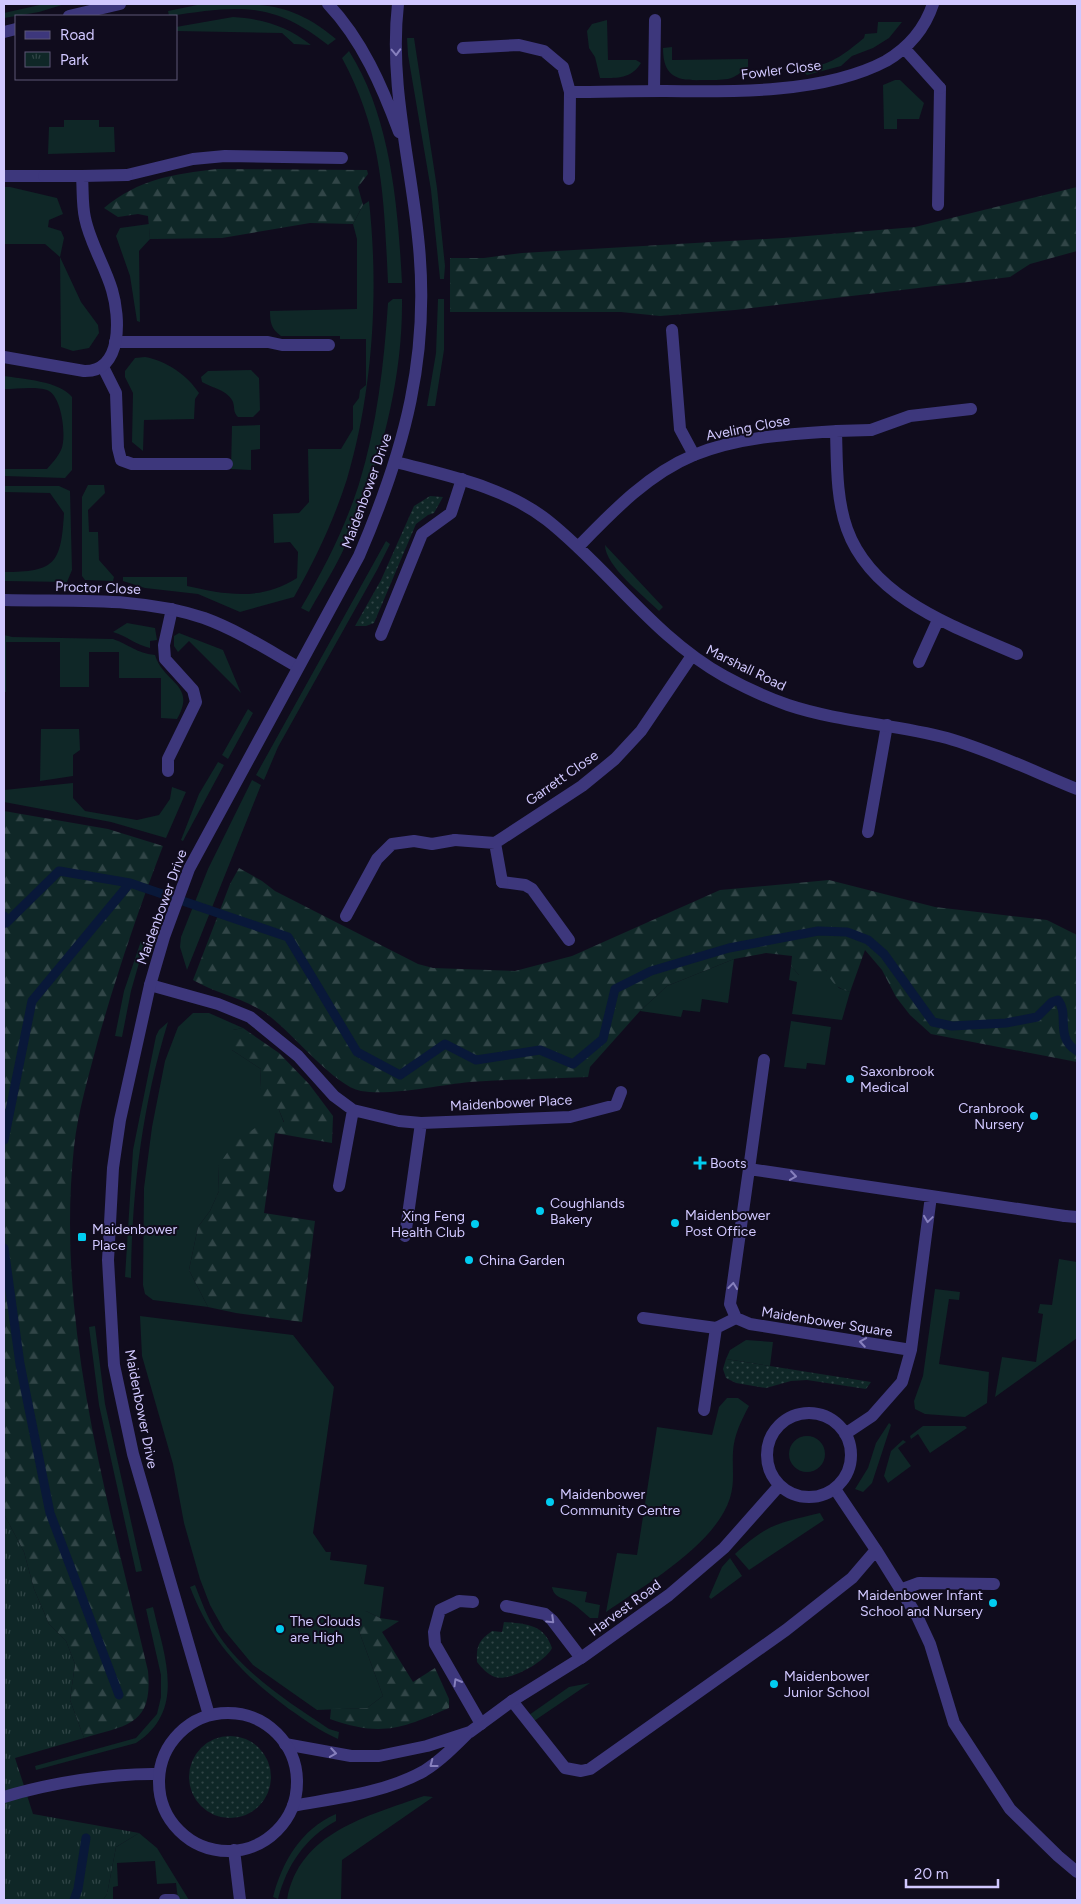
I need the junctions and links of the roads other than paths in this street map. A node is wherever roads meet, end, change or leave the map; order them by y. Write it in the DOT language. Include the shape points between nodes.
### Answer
graph roads {
  1 [pos="120,4"];
  2 [pos="328,4"];
  3 [pos="398,4"];
  4 [pos="933,4"];
  5 [pos="73,15"];
  6 [pos="655,20"];
  7 [pos="463,48"];
  8 [pos="904,48"];
  9 [pos="654,91"];
  10 [pos="570,92"];
  11 [pos="403,143"];
  12 [pos="342,158"];
  13 [pos="4,176"];
  14 [pos="82,176"];
  15 [pos="569,179"];
  16 [pos="938,205"];
  17 [pos="672,330"];
  18 [pos="115,342"];
  19 [pos="329,345"];
  20 [pos="4,356"];
  21 [pos="103,367"];
  22 [pos="971,409"];
  23 [pos="836,431"];
  24 [pos="694,455"];
  25 [pos="396,462"];
  26 [pos="227,464"];
  27 [pos="462,479"];
  28 [pos="578,547"];
  29 [pos="4,600"];
  30 [pos="172,609"];
  31 [pos="938,620"];
  32 [pos="380,635"];
  33 [pos="1017,654"];
  34 [pos="691,657"];
  35 [pos="919,662"];
  36 [pos="298,667"];
  37 [pos="887,725"];
  38 [pos="168,771"];
  39 [pos="1077,790"];
  40 [pos="868,832"];
  41 [pos="495,843"];
  42 [pos="346,916"];
  43 [pos="569,940"];
  44 [pos="150,986"];
  45 [pos="764,1060"];
  46 [pos="621,1092"];
  47 [pos="353,1110"];
  48 [pos="421,1123"];
  49 [pos="749,1170"];
  50 [pos="339,1186"];
  51 [pos="930,1196"];
  52 [pos="1071,1217"];
  53 [pos="405,1236"];
  54 [pos="643,1318"];
  55 [pos="736,1318"];
  56 [pos="716,1328"];
  57 [pos="911,1350"];
  58 [pos="704,1410"];
  59 [pos="845,1434"];
  60 [pos="779,1486"];
  61 [pos="835,1489"];
  62 [pos="876,1550"];
  63 [pos="994,1584"];
  64 [pos="900,1590"];
  65 [pos="473,1602"];
  66 [pos="506,1606"];
  67 [pos="581,1658"];
  68 [pos="512,1701"];
  69 [pos="209,1715"];
  70 [pos="481,1724"];
  71 [pos="470,1732"];
  72 [pos="285,1744"];
  73 [pos="159,1774"];
  74 [pos="4,1797"];
  75 [pos="292,1806"];
  76 [pos="234,1850"];
  77 [pos="1077,1872"];
  78 [pos="240,1900"];
  1 -- 5 [label="street"];
  2 -- 11 [label="street, Maidenbower Drive" via="365,55 386,97"];
  3 -- 11 [label="street, Maidenbower Drive, one-way" via="397,69"];
  4 -- 8 [label="street, Fowler Close" via="918,34"];
  6 -- 9 [label="street"];
  7 -- 10 [label="street" via="519,45 544,51 563,67"];
  8 -- 9 [label="street, Fowler Close" via="869,69 799,86 751,91"];
  8 -- 16 [label="street" via="940,88"];
  9 -- 10 [label="street, Fowler Close"];
  10 -- 15 [label="street"];
  11 -- 25 [label="street, Maidenbower Drive" via="418,238 421,327 416,381"];
  12 -- 14 [label="street" via="225,156 193,159 127,175"];
  13 -- 14 [label="street"];
  14 -- 18 [label="street" via="85,220 115,300"];
  17 -- 24 [label="street" via="680,429"];
  18 -- 19 [label="street"];
  18 -- 21 [label="street" via="110,359"];
  20 -- 21 [label="street" via="75,371 94,371"];
  21 -- 26 [label="street" via="116,393 118,448 122,460 132,464"];
  22 -- 23 [label="street, Aveling Close" via="910,416 871,430"];
  23 -- 24 [label="street, Aveling Close" via="744,441"];
  23 -- 31 [label="street" via="841,503 856,548 870,568 893,590"];
  24 -- 28 [label="street, Aveling Close" via="645,485 616,508"];
  25 -- 27 [label="street, Marshall Road"];
  25 -- 36 [label="street, Maidenbower Drive" via="359,556"];
  27 -- 28 [label="street, Marshall Road" via="512,499 546,519"];
  27 -- 32 [label="street" via="451,513 422,534"];
  28 -- 34 [label="street, Marshall Road"];
  29 -- 30 [label="street, Proctor Close" via="130,602"];
  30 -- 36 [label="street, Proctor Close" via="233,631"];
  30 -- 38 [label="street" via="164,659 193,690 196,702 168,759"];
  31 -- 33 [label="street"];
  31 -- 35 [label="street"];
  34 -- 37 [label="street, Marshall Road" via="758,693 789,705"];
  34 -- 41 [label="street, Garrett Close" via="641,731 615,759 582,786"];
  36 -- 44 [label="street, Maidenbower Drive" via="189,869"];
  37 -- 39 [label="street, Marshall Road" via="984,751"];
  37 -- 40 [label="street"];
  41 -- 42 [label="street" via="454,840 432,844 414,841 392,844 377,859"];
  41 -- 43 [label="street" via="502,882 532,889"];
  44 -- 47 [label="street, Maidenbower Place" via="218,1004 250,1017 298,1056 334,1096"];
  44 -- 69 [label="street, Maidenbower Drive" via="120,1120 113,1168 108,1260 114,1365 133,1454"];
  45 -- 49 [label="street"];
  46 -- 48 [label="street, Maidenbower Place" via="616,1106 570,1117"];
  47 -- 48 [label="street, Maidenbower Place"];
  47 -- 50 [label="street"];
  48 -- 53 [label="street"];
  49 -- 51 [label="street, one-way"];
  55 -- 49 [label="street, one-way" via="730,1304"];
  51 -- 52 [label="street"];
  51 -- 57 [label="street, Maidenbower Square, one-way"];
  54 -- 56 [label="street"];
  55 -- 56 [label="street"];
  57 -- 55 [label="street, Maidenbower Square, one-way" via="750,1324"];
  56 -- 58 [label="street"];
  57 -- 59 [label="street" via="902,1382 872,1416"];
  59 -- 60 [label="street" via="824,1415 809,1412 782,1422 767,1446 770,1474"];
  59 -- 61 [label="street" via="850,1445 849,1469"];
  60 -- 61 [label="street" via="801,1497 825,1495"];
  60 -- 67 [label="street, Harvest Road" via="705,1565"];
  61 -- 62 [label="street"];
  62 -- 64 [label="street"];
  62 -- 68 [label="street" via="852,1578 786,1630 590,1769 565,1768"];
  63 -- 64 [label="street" via="919,1583"];
  64 -- 77 [label="street" via="930,1644 954,1724 1010,1808"];
  70 -- 65 [label="street, one-way" via="435,1644 434,1632 440,1610 459,1601"];
  66 -- 67 [label="street, one-way" via="545,1614"];
  67 -- 68 [label="street, Harvest Road"];
  68 -- 70 [label="street, Harvest Road"];
  69 -- 72 [label="street" via="232,1712 252,1717 271,1728"];
  69 -- 73 [label="street" via="191,1723 175,1736 164,1754"];
  70 -- 71 [label="street, Harvest Road"];
  72 -- 71 [label="street, Harvest Road, one-way" via="351,1756 378,1756 427,1746"];
  71 -- 75 [label="street, Harvest Road, one-way" via="424,1770 401,1782"];
  72 -- 75 [label="street" via="294,1763 297,1785"];
  73 -- 74 [label="street" via="126,1773 33,1788"];
  73 -- 76 [label="street" via="160,1797 169,1818 184,1835 203,1847"];
  75 -- 76 [label="street" via="282,1825 266,1839"];
  76 -- 78 [label="street"];
}
